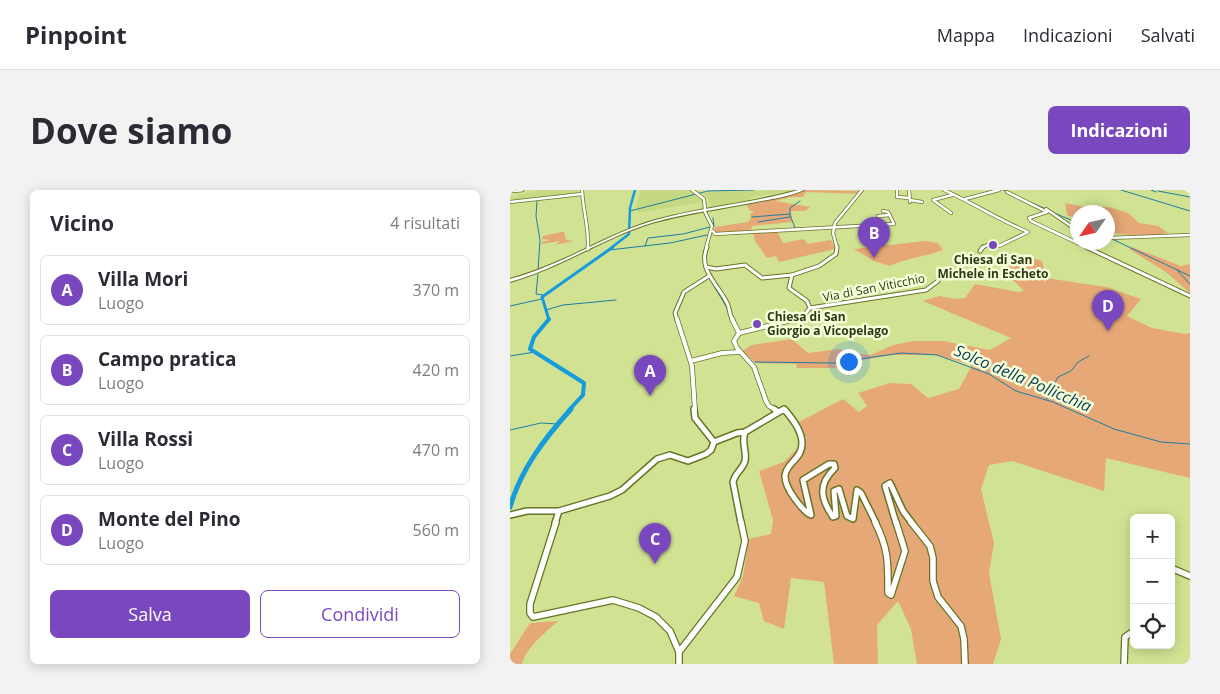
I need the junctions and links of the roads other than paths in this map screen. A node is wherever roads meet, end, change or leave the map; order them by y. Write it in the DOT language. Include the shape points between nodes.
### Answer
graph roads {
  1 [pos="522,190"];
  2 [pos="582,190"];
  3 [pos="692,190"];
  4 [pos="802,190"];
  5 [pos="862,190"];
  6 [pos="897,190"];
  7 [pos="909,190"];
  8 [pos="944,190"];
  9 [pos="1000,190"];
  10 [pos="510,191"];
  11 [pos="1007,192"];
  12 [pos="582,194"];
  13 [pos="952,194"];
  14 [pos="965,199"];
  15 [pos="910,200"];
  16 [pos="510,202"];
  17 [pos="922,202"];
  18 [pos="883,211"];
  19 [pos="951,213"];
  20 [pos="890,215"];
  21 [pos="878,216"];
  22 [pos="1070,226"];
  23 [pos="834,228"];
  24 [pos="712,230"];
  25 [pos="1190,236"];
  26 [pos="1115,238"];
  27 [pos="588,249"];
  28 [pos="980,251"];
  29 [pos="706,267"];
  30 [pos="792,275"];
  31 [pos="708,276"];
  32 [pos="510,281"];
  33 [pos="938,281"];
  34 [pos="1190,296"];
  35 [pos="810,308"];
  36 [pos="739,333"];
  37 [pos="739,352"];
  38 [pos="691,362"];
  39 [pos="777,411"];
  40 [pos="745,432"];
  41 [pos="714,442"];
  42 [pos="559,511"];
  43 [pos="510,515"];
  44 [pos="1175,570"];
  45 [pos="1190,576"];
  46 [pos="1130,634"];
  47 [pos="679,652"];
  48 [pos="679,664"];
  49 [pos="965,664"];
  50 [pos="1124,664"];
  1 -- 10 [label="main road"];
  2 -- 12 [label="street"];
  3 -- 24 [label="street" via="704,199 703,206"];
  4 -- 32 [label="main road" via="767,200 668,217 638,227 556,266"];
  5 -- 23 [label="street"];
  6 -- 15 [label="street" via="897,197"];
  7 -- 15 [label="street"];
  8 -- 13 [label="street"];
  9 -- 11 [label="street"];
  9 -- 14 [label="street"];
  11 -- 22 [label="street" via="1051,212"];
  11 -- 34 [label="street" via="1047,212 1029,218 1031,221"];
  12 -- 16 [label="street"];
  12 -- 27 [label="street" via="589,231"];
  13 -- 14 [label="street"];
  13 -- 19 [label="street" via="933,200"];
  14 -- 28 [label="street" via="1028,232 999,246 983,246"];
  15 -- 17 [label="street"];
  18 -- 20 [label="street"];
  20 -- 21 [label="street"];
  20 -- 23 [label="street" via="894,224"];
  23 -- 24 [label="street" via="715,234"];
  23 -- 30 [label="street" via="836,254 814,268"];
  24 -- 29 [label="street" via="705,251"];
  25 -- 26 [label="street"];
  29 -- 30 [label="street" via="716,269 745,265 762,278"];
  29 -- 31 [label="street"];
  30 -- 35 [label="street" via="789,288 807,301"];
  31 -- 36 [label="street" via="728,306"];
  31 -- 38 [label="street" via="684,292 676,308"];
  33 -- 35 [label="street, Via di San Viticchio" via="922,291"];
  35 -- 36 [label="street" via="799,318"];
  36 -- 37 [label="street" via="734,341"];
  37 -- 38 [label="street"];
  37 -- 39 [label="street" via="751,360 766,401"];
  38 -- 41 [label="street" via="694,418"];
  39 -- 40 [label="street"];
  39 -- 49 [label="street" via="786,410 804,442 785,472 792,492 806,513 811,515 804,480 834,464 835,468 822,484 824,498 833,518 836,516 834,490 838,489 847,516 852,519 855,494 860,491 884,540 888,555 888,593 891,595 904,551 887,497 885,486 890,483 903,511 930,546 933,581 938,597 961,626"];
  40 -- 41 [label="street"];
  40 -- 47 [label="street" via="742,438 744,463 735,473 733,482 745,541 740,569"];
  41 -- 42 [label="street" via="706,454 688,461 670,455 662,457 616,494"];
  42 -- 43 [label="street"];
  42 -- 47 [label="street" via="530,604 533,617 613,600 656,617 670,631"];
  44 -- 45 [label="street"];
  46 -- 50 [label="street" via="1126,637"];
  47 -- 48 [label="street"];
}
